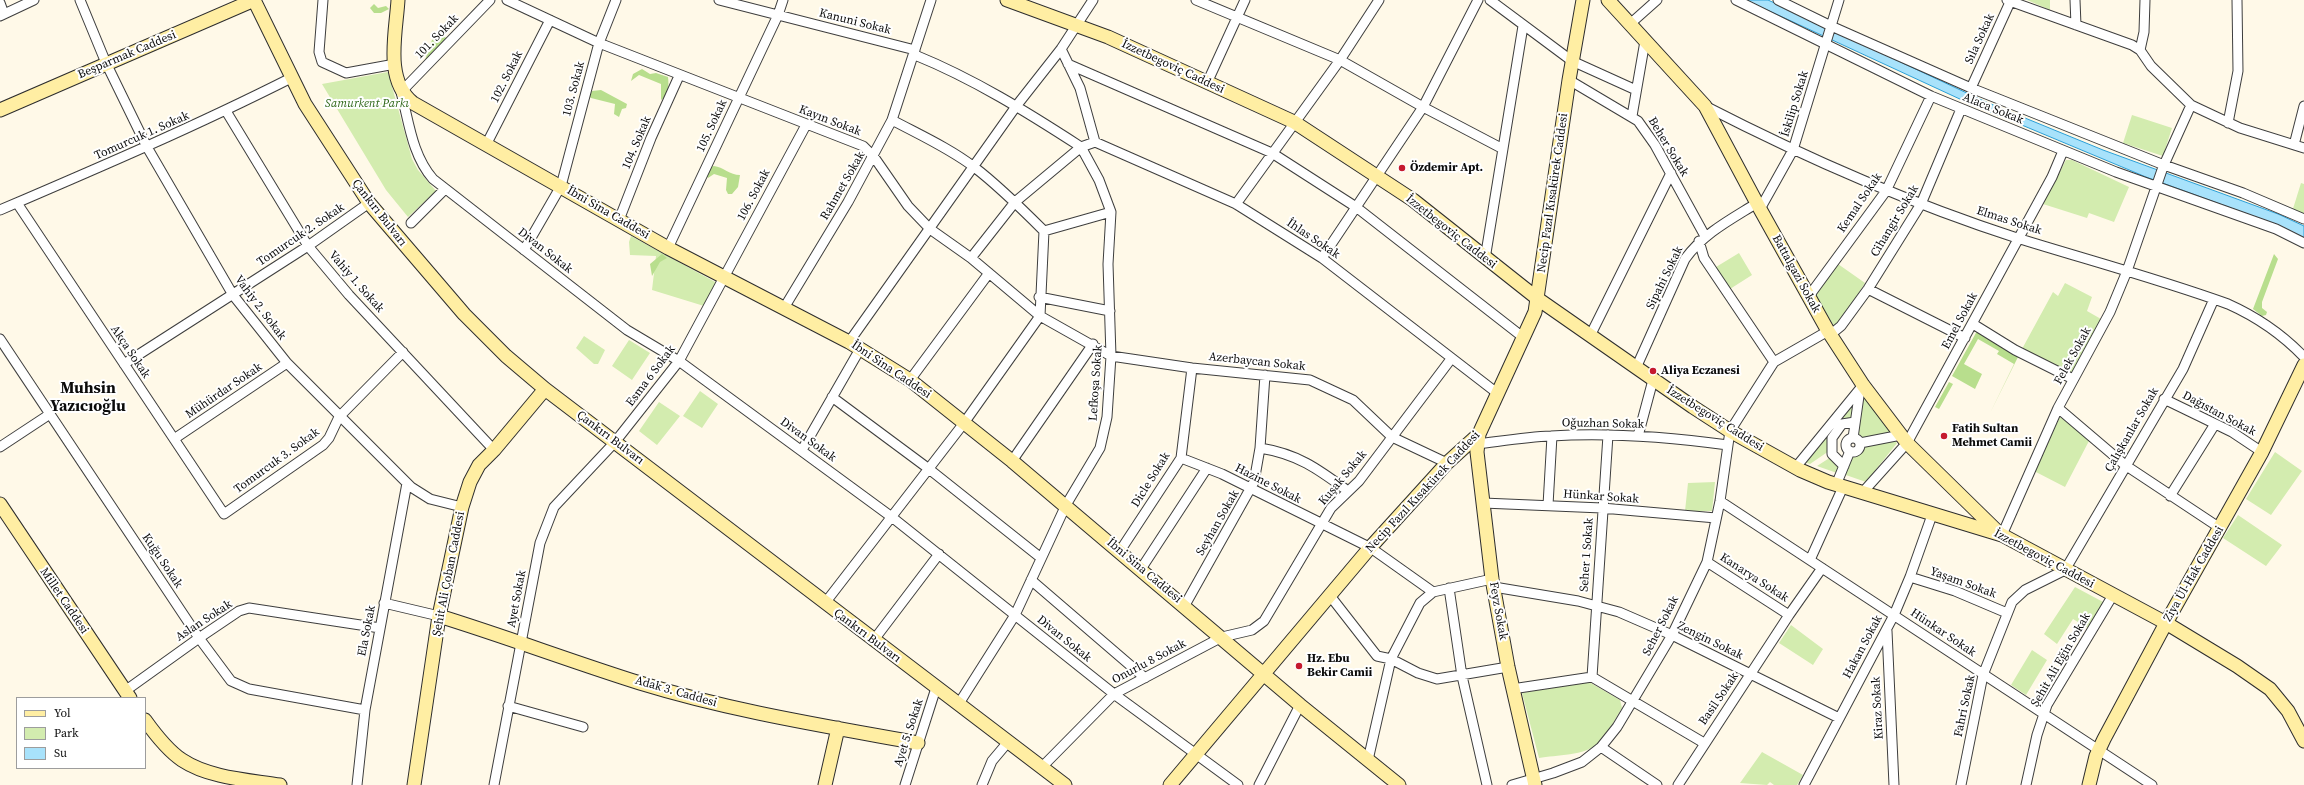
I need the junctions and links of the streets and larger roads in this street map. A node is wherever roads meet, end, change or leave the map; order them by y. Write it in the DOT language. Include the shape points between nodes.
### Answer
graph roads {
  1 [pos="34,0"];
  2 [pos="80,0"];
  3 [pos="254,0"];
  4 [pos="323,0"];
  5 [pos="398,0"];
  6 [pos="490,0"];
  7 [pos="507,0"];
  8 [pos="616,0"];
  9 [pos="719,0"];
  10 [pos="783,0"];
  11 [pos="931,0"];
  12 [pos="1006,0"];
  13 [pos="1093,0"];
  14 [pos="1196,0"];
  15 [pos="1245,0"];
  16 [pos="1379,0"];
  17 [pos="1478,0"];
  18 [pos="1490,0"];
  19 [pos="1583,0"];
  20 [pos="1608,0"];
  21 [pos="1657,0"];
  22 [pos="1736,0"];
  23 [pos="1778,0"];
  24 [pos="1839,0"];
  25 [pos="2075,0"];
  26 [pos="2145,0"];
  27 [pos="2236,0"];
  28 [pos="2010,1"];
  29 [pos="0,3"];
  30 [pos="2,15"];
  31 [pos="778,15"];
  32 [pos="1238,19"];
  33 [pos="550,20"];
  34 [pos="1630,24"];
  35 [pos="1076,25"];
  36 [pos="2076,25"];
  37 [pos="1523,26"];
  38 [pos="1831,27"];
  39 [pos="1645,41"];
  40 [pos="1826,42"];
  41 [pos="599,43"];
  42 [pos="1061,49"];
  43 [pos="2140,50"];
  44 [pos="915,53"];
  45 [pos="1340,60"];
  46 [pos="1572,61"];
  47 [pos="106,63"];
  48 [pos="395,64"];
  49 [pos="1068,64"];
  50 [pos="679,76"];
  51 [pos="291,78"];
  52 [pos="1569,80"];
  53 [pos="1207,83"];
  54 [pos="1971,88"];
  55 [pos="1636,90"];
  56 [pos="401,92"];
  57 [pos="1931,96"];
  58 [pos="738,98"];
  59 [pos="1017,105"];
  60 [pos="2191,105"];
  61 [pos="1705,106"];
  62 [pos="2304,106"];
  63 [pos="1423,107"];
  64 [pos="1961,109"];
  65 [pos="0,110"];
  66 [pos="226,111"];
  67 [pos="1632,116"];
  68 [pos="892,120"];
  69 [pos="1294,122"];
  70 [pos="2228,123"];
  71 [pos="806,125"];
  72 [pos="1095,142"];
  73 [pos="486,145"];
  74 [pos="2294,145"];
  75 [pos="147,147"];
  76 [pos="1081,147"];
  77 [pos="2304,148"];
  78 [pos="1503,149"];
  79 [pos="1793,150"];
  80 [pos="2063,151"];
  81 [pos="1272,153"];
  82 [pos="874,157"];
  83 [pos="2163,166"];
  84 [pos="974,167"];
  85 [pos="1671,173"];
  86 [pos="1376,175"];
  87 [pos="561,186"];
  88 [pos="2156,186"];
  89 [pos="446,189"];
  90 [pos="1886,190"];
  91 [pos="1015,202"];
  92 [pos="17,203"];
  93 [pos="369,203"];
  94 [pos="1236,204"];
  95 [pos="1921,204"];
  96 [pos="1758,206"];
  97 [pos="1356,207"];
  98 [pos="0,210"];
  99 [pos="1111,212"];
  100 [pos="2304,219"];
  101 [pos="619,220"];
  102 [pos="411,223"];
  103 [pos="930,230"];
  104 [pos="1044,232"];
  105 [pos="2018,238"];
  106 [pos="1702,239"];
  107 [pos="2304,242"];
  108 [pos="308,246"];
  109 [pos="668,248"];
  110 [pos="524,250"];
  111 [pos="971,258"];
  112 [pos="1322,258"];
  113 [pos="1485,259"];
  114 [pos="2127,271"];
  115 [pos="989,274"];
  116 [pos="724,278"];
  117 [pos="1868,289"];
  118 [pos="233,294"];
  119 [pos="1808,296"];
  120 [pos="1039,297"];
  121 [pos="1538,299"];
  122 [pos="2214,299"];
  123 [pos="784,308"];
  124 [pos="1110,311"];
  125 [pos="1040,316"];
  126 [pos="1973,324"];
  127 [pos="1829,333"];
  128 [pos="1590,336"];
  129 [pos="1524,338"];
  130 [pos="1966,338"];
  131 [pos="0,339"];
  132 [pos="1093,344"];
  133 [pos="855,346"];
  134 [pos="403,352"];
  135 [pos="1111,356"];
  136 [pos="2304,356"];
  137 [pos="1450,359"];
  138 [pos="679,361"];
  139 [pos="1774,362"];
  140 [pos="287,363"];
  141 [pos="124,364"];
  142 [pos="2304,365"];
  143 [pos="1192,368"];
  144 [pos="1636,368"];
  145 [pos="1265,376"];
  146 [pos="2073,379"];
  147 [pos="910,380"];
  148 [pos="1653,380"];
  149 [pos="1861,387"];
  150 [pos="545,389"];
  151 [pos="1497,393"];
  152 [pos="832,397"];
  153 [pos="2164,398"];
  154 [pos="2058,408"];
  155 [pos="50,414"];
  156 [pos="339,417"];
  157 [pos="1855,422"];
  158 [pos="964,423"];
  159 [pos="2215,424"];
  160 [pos="1730,431"];
  161 [pos="1608,435"];
  162 [pos="1552,436"];
  163 [pos="1638,436"];
  164 [pos="1392,437"];
  165 [pos="1832,438"];
  166 [pos="174,439"];
  167 [pos="1478,439"];
  168 [pos="1904,439"];
  169 [pos="615,442"];
  170 [pos="1852,444"];
  171 [pos="1728,445"];
  172 [pos="0,447"];
  173 [pos="1260,448"];
  174 [pos="494,450"];
  175 [pos="802,450"];
  176 [pos="2262,452"];
  177 [pos="1181,458"];
  178 [pos="1012,461"];
  179 [pos="1447,463"];
  180 [pos="2125,465"];
  181 [pos="1844,466"];
  182 [pos="1796,467"];
  183 [pos="1207,468"];
  184 [pos="929,469"];
  185 [pos="407,483"];
  186 [pos="1839,486"];
  187 [pos="1251,490"];
  188 [pos="1348,491"];
  189 [pos="1863,492"];
  190 [pos="2170,496"];
  191 [pos="1720,501"];
  192 [pos="1483,503"];
  193 [pos="0,504"];
  194 [pos="1066,505"];
  195 [pos="1548,505"];
  196 [pos="462,507"];
  197 [pos="1602,508"];
  198 [pos="224,514"];
  199 [pos="1932,515"];
  200 [pos="893,518"];
  201 [pos="1716,518"];
  202 [pos="1322,524"];
  203 [pos="2220,528"];
  204 [pos="2002,535"];
  205 [pos="1371,548"];
  206 [pos="1120,551"];
  207 [pos="939,554"];
  208 [pos="1041,558"];
  209 [pos="1810,560"];
  210 [pos="1706,562"];
  211 [pos="1822,568"];
  212 [pos="1141,569"];
  213 [pos="2065,570"];
  214 [pos="1910,577"];
  215 [pos="1031,580"];
  216 [pos="1493,583"];
  217 [pos="1449,588"];
  218 [pos="1433,592"];
  219 [pos="2113,596"];
  220 [pos="1331,597"];
  221 [pos="384,603"];
  222 [pos="825,604"];
  223 [pos="1185,605"];
  224 [pos="1596,605"];
  225 [pos="2006,613"];
  226 [pos="1015,615"];
  227 [pos="1789,615"];
  228 [pos="1894,615"];
  229 [pos="439,616"];
  230 [pos="2166,623"];
  231 [pos="380,628"];
  232 [pos="1886,630"];
  233 [pos="1672,635"];
  234 [pos="1222,637"];
  235 [pos="199,638"];
  236 [pos="874,641"];
  237 [pos="521,642"];
  238 [pos="1391,659"];
  239 [pos="1508,667"];
  240 [pos="1263,673"];
  241 [pos="1751,674"];
  242 [pos="1983,675"];
  243 [pos="1462,676"];
  244 [pos="1592,677"];
  245 [pos="1145,678"];
  246 [pos="936,688"];
  247 [pos="1512,689"];
  248 [pos="1114,694"];
  249 [pos="127,695"];
  250 [pos="1634,701"];
  251 [pos="958,705"];
  252 [pos="1300,705"];
  253 [pos="508,706"];
  254 [pos="365,710"];
  255 [pos="2044,715"];
  256 [pos="1839,718"];
  257 [pos="146,721"];
  258 [pos="2301,726"];
  259 [pos="583,727"];
  260 [pos="838,728"];
  261 [pos="2304,741"];
  262 [pos="1008,742"];
  263 [pos="918,743"];
  264 [pos="1704,743"];
  265 [pos="1601,747"];
  266 [pos="2100,749"];
  267 [pos="1196,754"];
  268 [pos="1368,760"];
  269 [pos="1042,767"];
  270 [pos="1534,782"];
  271 [pos="280,785"];
  272 [pos="357,785"];
  273 [pos="414,785"];
  274 [pos="494,785"];
  275 [pos="825,785"];
  276 [pos="905,785"];
  277 [pos="982,785"];
  278 [pos="1065,785"];
  279 [pos="1170,785"];
  280 [pos="1238,785"];
  281 [pos="1259,785"];
  282 [pos="1399,785"];
  283 [pos="1487,785"];
  284 [pos="1512,785"];
  285 [pos="1657,785"];
  286 [pos="1678,785"];
  287 [pos="1804,785"];
  288 [pos="1894,785"];
  289 [pos="1961,785"];
  290 [pos="2026,785"];
  291 [pos="2089,785"];
  292 [pos="2152,785"];
  1 -- 30 [label="street"];
  2 -- 47 [label="street, Vahiy 2. Sokak"];
  3 -- 47 [label="street, Beşparmak Caddesi"];
  3 -- 51 [label="street, Çankırı Bulvarı"];
  4 -- 48 [label="street" via="319,52 322,62 346,73"];
  5 -- 48 [label="street"];
  6 -- 56 [label="street, 101. Sokak"];
  7 -- 33 [label="street, Kayın Sokak"];
  8 -- 41 [label="street, 103. Sokak"];
  9 -- 31 [label="street, Kanuni Sokak"];
  10 -- 31 [label="street, 105. Sokak"];
  11 -- 44 [label="street, Rahmet Sokak"];
  12 -- 35 [label="street, İzzetbegoviç Caddesi"];
  13 -- 35 [label="street"];
  14 -- 32 [label="street"];
  15 -- 32 [label="street"];
  16 -- 45 [label="street"];
  17 -- 63 [label="street"];
  18 -- 37 [label="street"];
  19 -- 46 [label="street, Necip Fazıl Kısakürek Caddesi"];
  20 -- 34 [label="street, Battalgazi Sokak"];
  21 -- 34 [label="street"];
  22 -- 40 [label="street, Alaca Sokak"];
  23 -- 38 [label="street"];
  24 -- 38 [label="street, İskilip Sokak"];
  25 -- 36 [label="street"];
  26 -- 43 [label="street" via="2144,32"];
  27 -- 70 [label="street" via="2238,71"];
  28 -- 36 [label="street"];
  28 -- 54 [label="street, Sıla Sokak"];
  29 -- 30 [label="street"];
  31 -- 44 [label="street, Kanuni Sokak"];
  31 -- 58 [label="street, 105. Sokak"];
  32 -- 45 [label="street"];
  32 -- 53 [label="street"];
  33 -- 41 [label="street, Kayın Sokak"];
  33 -- 73 [label="street, 102. Sokak"];
  34 -- 39 [label="street, Battalgazi Sokak"];
  35 -- 42 [label="street"];
  35 -- 53 [label="street, İzzetbegoviç Caddesi"];
  36 -- 43 [label="street"];
  37 -- 46 [label="street"];
  37 -- 78 [label="street"];
  38 -- 40 [label="street, İskilip Sokak"];
  38 -- 54 [label="street"];
  39 -- 55 [label="street"];
  39 -- 61 [label="street, Battalgazi Sokak"];
  40 -- 57 [label="street, Alaca Sokak"];
  40 -- 79 [label="street, İskilip Sokak"];
  41 -- 50 [label="street, Kayın Sokak"];
  41 -- 87 [label="street, 103. Sokak"];
  42 -- 49 [label="street"];
  42 -- 59 [label="street"];
  43 -- 60 [label="street" via="2151,66"];
  44 -- 59 [label="street, Kanuni Sokak"];
  44 -- 68 [label="street, Rahmet Sokak"];
  45 -- 63 [label="street"];
  45 -- 69 [label="street"];
  46 -- 52 [label="street, Necip Fazıl Kısakürek Caddesi"];
  46 -- 55 [label="street"];
  47 -- 65 [label="street, Beşparmak Caddesi"];
  47 -- 75 [label="street, Vahiy 2. Sokak"];
  48 -- 56 [label="street"];
  49 -- 72 [label="street" via="1080,88"];
  49 -- 81 [label="street"];
  50 -- 58 [label="street, Kayın Sokak"];
  50 -- 101 [label="street, 104. Sokak"];
  51 -- 66 [label="street, Tomurcuk 1. Sokak"];
  51 -- 93 [label="street, Çankırı Bulvarı" via="323,134"];
  52 -- 67 [label="street, Beher Sokak"];
  52 -- 121 [label="street, Necip Fazıl Kısakürek Caddesi"];
  53 -- 69 [label="street, İzzetbegoviç Caddesi"];
  54 -- 83 [label="street"];
  55 -- 67 [label="street"];
  56 -- 73 [label="street, İbni Sina Caddesi" via="418,107"];
  56 -- 89 [label="street, Divan Sokak" via="420,161 425,170"];
  57 -- 64 [label="street, Alaca Sokak"];
  57 -- 90 [label="street, Kemal Sokak"];
  58 -- 71 [label="street, Kayın Sokak"];
  58 -- 109 [label="street, 105. Sokak"];
  59 -- 76 [label="street, Kanuni Sokak"];
  59 -- 84 [label="street"];
  60 -- 70 [label="street"];
  60 -- 83 [label="street"];
  61 -- 79 [label="street, Elmas Sokak"];
  61 -- 96 [label="street, Battalgazi Sokak"];
  62 -- 74 [label="street"];
  63 -- 78 [label="street"];
  63 -- 86 [label="street"];
  64 -- 80 [label="street, Alaca Sokak"];
  64 -- 95 [label="street, Cihangir Sokak"];
  66 -- 75 [label="street, Tomurcuk 1. Sokak"];
  66 -- 108 [label="street, Vahiy 1. Sokak"];
  67 -- 85 [label="street, Beher Sokak" via="1644,128"];
  68 -- 82 [label="street, Rahmet Sokak"];
  68 -- 84 [label="street"];
  69 -- 81 [label="street"];
  69 -- 86 [label="street, İzzetbegoviç Caddesi"];
  70 -- 74 [label="street"];
  71 -- 82 [label="street, Kayın Sokak" via="863,146"];
  71 -- 116 [label="street, 106. Sokak"];
  72 -- 76 [label="street"];
  72 -- 94 [label="street, İhlas Sokak"];
  73 -- 87 [label="street, İbni Sina Caddesi"];
  74 -- 77 [label="street"];
  75 -- 92 [label="street, Tomurcuk 1. Sokak"];
  75 -- 118 [label="street, Vahiy 2. Sokak"];
  76 -- 91 [label="street"];
  76 -- 99 [label="street, Lefkoşa Sokak" via="1101,185"];
  78 -- 113 [label="street"];
  79 -- 90 [label="street, Elmas Sokak"];
  79 -- 96 [label="street, İskilip Sokak"];
  80 -- 88 [label="street, Alaca Sokak"];
  80 -- 105 [label="street, Emel Sokak" via="2052,177"];
  81 -- 94 [label="street"];
  81 -- 97 [label="street"];
  82 -- 103 [label="street, Kayın Sokak" via="908,206"];
  82 -- 123 [label="street, Rahmet Sokak"];
  83 -- 88 [label="street, Felek Sokak"];
  83 -- 100 [label="street" via="2243,193"];
  84 -- 91 [label="street"];
  84 -- 103 [label="street"];
  85 -- 106 [label="street, Beher Sokak"];
  85 -- 128 [label="street"];
  86 -- 97 [label="street"];
  86 -- 113 [label="street, İzzetbegoviç Caddesi" via="1433,216"];
  87 -- 101 [label="street, İbni Sina Caddesi"];
  87 -- 110 [label="street, 103. Sokak"];
  88 -- 107 [label="street, Alaca Sokak" via="2276,228"];
  88 -- 114 [label="street, Felek Sokak"];
  89 -- 102 [label="street"];
  89 -- 110 [label="street, Divan Sokak"];
  90 -- 95 [label="street, Elmas Sokak"];
  90 -- 119 [label="street, Kemal Sokak"];
  91 -- 104 [label="street"];
  91 -- 111 [label="street"];
  92 -- 98 [label="street, Tomurcuk 1. Sokak"];
  92 -- 141 [label="street, Akça Sokak"];
  93 -- 108 [label="street, Tomurcuk 2. Sokak"];
  93 -- 150 [label="street, Çankırı Bulvarı" via="464,314 506,356"];
  94 -- 112 [label="street, İhlas Sokak"];
  95 -- 105 [label="street, Elmas Sokak"];
  95 -- 117 [label="street, Cihangir Sokak"];
  96 -- 106 [label="street, Sipahi Sokak"];
  96 -- 119 [label="street, Battalgazi Sokak"];
  97 -- 112 [label="street"];
  97 -- 129 [label="street"];
  99 -- 104 [label="street"];
  99 -- 124 [label="street, Lefkoşa Sokak" via="1108,264"];
  101 -- 109 [label="street, İbni Sina Caddesi"];
  103 -- 111 [label="street, Kayın Sokak"];
  103 -- 133 [label="street"];
  104 -- 120 [label="street"];
  105 -- 114 [label="street, Elmas Sokak"];
  105 -- 126 [label="street, Emel Sokak"];
  106 -- 139 [label="street, Beher Sokak" via="1704,258"];
  106 -- 144 [label="street, Sipahi Sokak" via="1685,259"];
  108 -- 118 [label="street, Tomurcuk 2. Sokak"];
  108 -- 134 [label="street, Vahiy 1. Sokak" via="349,295"];
  109 -- 116 [label="street, İbni Sina Caddesi"];
  110 -- 138 [label="street, Divan Sokak" via="628,330"];
  111 -- 115 [label="street, Kayın Sokak"];
  112 -- 137 [label="street, İhlas Sokak"];
  113 -- 121 [label="street, İzzetbegoviç Caddesi"];
  114 -- 122 [label="street, Elmas Sokak"];
  114 -- 146 [label="street, Felek Sokak" via="2102,329"];
  115 -- 125 [label="street, Kayın Sokak"];
  115 -- 147 [label="street"];
  116 -- 123 [label="street, İbni Sina Caddesi"];
  116 -- 138 [label="street, Esma 6 Sokak"];
  117 -- 127 [label="street, Cihangir Sokak" via="1841,326"];
  117 -- 130 [label="street"];
  118 -- 140 [label="street, Vahiy 2. Sokak"];
  118 -- 141 [label="street, Tomurcuk 2. Sokak"];
  119 -- 127 [label="street, Battalgazi Sokak"];
  120 -- 124 [label="street"];
  120 -- 125 [label="street"];
  121 -- 128 [label="street, İzzetbegoviç Caddesi"];
  121 -- 129 [label="street, Necip Fazıl Kısakürek Caddesi" via="1533,319"];
  122 -- 136 [label="street, Elmas Sokak" via="2262,322 2284,337"];
  122 -- 153 [label="street, Çalışkanlar Sokak" via="2186,362"];
  123 -- 133 [label="street, İbni Sina Caddesi"];
  124 -- 135 [label="street, Lefkoşa Sokak"];
  125 -- 132 [label="street, Kayın Sokak"];
  125 -- 158 [label="street"];
  126 -- 130 [label="street, Emel Sokak"];
  126 -- 146 [label="street" via="2015,350"];
  127 -- 139 [label="street, Cihangir Sokak"];
  127 -- 149 [label="street, Battalgazi Sokak"];
  128 -- 144 [label="street, İzzetbegoviç Caddesi"];
  129 -- 151 [label="street, Necip Fazıl Kısakürek Caddesi"];
  130 -- 168 [label="street, Emel Sokak"];
  131 -- 155 [label="street, Kuğu Sokak"];
  132 -- 135 [label="street, Kayın Sokak"];
  132 -- 178 [label="street"];
  133 -- 147 [label="street, İbni Sina Caddesi"];
  133 -- 152 [label="street"];
  134 -- 156 [label="street, Tomurcuk 3. Sokak"];
  134 -- 174 [label="street, Vahiy 1. Sokak"];
  135 -- 143 [label="street, Azerbaycan Sokak"];
  135 -- 194 [label="street, Lefkoşa Sokak" via="1107,417 1100,448"];
  137 -- 151 [label="street, İhlas Sokak"];
  137 -- 164 [label="street, Kuşak Sokak"];
  138 -- 169 [label="street, Esma 6 Sokak"];
  138 -- 175 [label="street, Divan Sokak"];
  139 -- 160 [label="street, Cihangir Sokak"];
  140 -- 156 [label="street, Vahiy 2. Sokak"];
  140 -- 166 [label="street, Mühürdar Sokak"];
  141 -- 166 [label="street, Akça Sokak"];
  142 -- 176 [label="street, Ziya Ül-Hak Caddesi"];
  143 -- 145 [label="street, Azerbaycan Sokak"];
  143 -- 177 [label="street, Dicle Sokak"];
  144 -- 148 [label="street, İzzetbegoviç Caddesi"];
  145 -- 164 [label="street, Azerbaycan Sokak" via="1310,380 1353,400"];
  145 -- 173 [label="street, Seyhan Sokak"];
  146 -- 154 [label="street, Felek Sokak"];
  147 -- 158 [label="street, İbni Sina Caddesi"];
  148 -- 160 [label="street, İzzetbegoviç Caddesi"];
  148 -- 163 [label="street"];
  149 -- 157 [label="street"];
  149 -- 168 [label="street, Battalgazi Sokak"];
  149 -- 182 [label="street"];
  150 -- 169 [label="street, Çankırı Bulvarı"];
  150 -- 174 [label="street, Şehit Ali Çoban Caddesi"];
  151 -- 167 [label="street, Necip Fazıl Kısakürek Caddesi"];
  152 -- 175 [label="street"];
  152 -- 184 [label="street"];
  153 -- 159 [label="street, Dağıstan Sokak"];
  153 -- 180 [label="street, Çalışkanlar Sokak"];
  154 -- 180 [label="street"];
  154 -- 204 [label="street, Felek Sokak"];
  155 -- 172 [label="street"];
  155 -- 235 [label="street, Kuğu Sokak"];
  156 -- 185 [label="street, Vahiy 2. Sokak"];
  156 -- 198 [label="street, Tomurcuk 3. Sokak" via="323,445"];
  157 -- 165 [label="street" via="1842,424"];
  157 -- 170 [label="street"];
  158 -- 178 [label="street, İbni Sina Caddesi"];
  158 -- 184 [label="street"];
  159 -- 176 [label="street, Dağıstan Sokak"];
  159 -- 190 [label="street"];
  160 -- 171 [label="street, Seher Sokak"];
  160 -- 182 [label="street, İzzetbegoviç Caddesi"];
  161 -- 162 [label="street, Oğuzhan Sokak"];
  161 -- 163 [label="street, Oğuzhan Sokak"];
  161 -- 197 [label="street, Seher 1 Sokak"];
  162 -- 167 [label="street, Oğuzhan Sokak"];
  162 -- 195 [label="street"];
  163 -- 171 [label="street, Oğuzhan Sokak"];
  164 -- 179 [label="street, Azerbaycan Sokak"];
  164 -- 188 [label="street, Kuşak Sokak" via="1358,482"];
  165 -- 170 [label="street"];
  165 -- 181 [label="street" via="1832,454"];
  166 -- 198 [label="street, Akça Sokak"];
  167 -- 179 [label="street, Necip Fazıl Kısakürek Caddesi"];
  167 -- 192 [label="street, Feyz Sokak"];
  168 -- 170 [label="street"];
  168 -- 189 [label="street, Emel Sokak"];
  168 -- 204 [label="street, Battalgazi Sokak"];
  169 -- 222 [label="street, Çankırı Bulvarı"];
  169 -- 237 [label="street, Ayet Sokak" via="564,494 548,517 540,543"];
  170 -- 181 [label="street"];
  171 -- 191 [label="street, Seher Sokak"];
  173 -- 187 [label="street, Seyhan Sokak"];
  173 -- 188 [label="street" via="1300,458"];
  174 -- 196 [label="street, Şehit Ali Çoban Caddesi" via="478,465"];
  175 -- 200 [label="street, Divan Sokak"];
  176 -- 203 [label="street, Ziya Ül-Hak Caddesi"];
  177 -- 183 [label="street, Hazine Sokak"];
  177 -- 206 [label="street, Dicle Sokak"];
  178 -- 194 [label="street, İbni Sina Caddesi"];
  179 -- 205 [label="street, Necip Fazıl Kısakürek Caddesi"];
  180 -- 190 [label="street"];
  180 -- 213 [label="street, Çalışkanlar Sokak"];
  181 -- 186 [label="street"];
  182 -- 186 [label="street, İzzetbegoviç Caddesi"];
  183 -- 187 [label="street, Hazine Sokak"];
  183 -- 212 [label="street"];
  184 -- 200 [label="street"];
  184 -- 208 [label="street"];
  185 -- 196 [label="street, Vahiy 2. Sokak" via="430,499"];
  185 -- 221 [label="street, Ela Sokak"];
  186 -- 189 [label="street, İzzetbegoviç Caddesi"];
  186 -- 209 [label="street"];
  187 -- 202 [label="street, Hazine Sokak"];
  187 -- 223 [label="street, Seyhan Sokak"];
  188 -- 202 [label="street, Kuşak Sokak" via="1331,508"];
  189 -- 199 [label="street, İzzetbegoviç Caddesi"];
  190 -- 203 [label="street"];
  191 -- 201 [label="street, Seher Sokak"];
  191 -- 209 [label="street, Hünkar Sokak"];
  192 -- 195 [label="street, Hünkar Sokak"];
  192 -- 216 [label="street, Feyz Sokak"];
  193 -- 249 [label="street, Millet Caddesi"];
  194 -- 206 [label="street, İbni Sina Caddesi"];
  194 -- 208 [label="street, Lefkoşa Sokak"];
  195 -- 197 [label="street, Hünkar Sokak"];
  196 -- 229 [label="street, Şehit Ali Çoban Caddesi"];
  197 -- 201 [label="street, Hünkar Sokak"];
  197 -- 224 [label="street, Seher 1 Sokak"];
  199 -- 204 [label="street, İzzetbegoviç Caddesi"];
  199 -- 214 [label="street, Hakan Sokak"];
  200 -- 207 [label="street, Divan Sokak"];
  200 -- 222 [label="street"];
  201 -- 210 [label="street, Seher Sokak"];
  202 -- 205 [label="street, Hazine Sokak"];
  202 -- 234 [label="street, Kuşak Sokak" via="1264,621 1252,630"];
  203 -- 230 [label="street, Ziya Ül-Hak Caddesi"];
  204 -- 213 [label="street, İzzetbegoviç Caddesi"];
  205 -- 218 [label="street, Hazine Sokak"];
  205 -- 220 [label="street, Necip Fazıl Kısakürek Caddesi"];
  206 -- 212 [label="street, İbni Sina Caddesi"];
  207 -- 226 [label="street, Divan Sokak"];
  207 -- 236 [label="street"];
  208 -- 215 [label="street, Lefkoşa Sokak"];
  209 -- 211 [label="street, Hünkar Sokak"];
  210 -- 227 [label="street, Kanarya Sokak"];
  210 -- 233 [label="street, Seher Sokak"];
  211 -- 227 [label="street, Basil Sokak"];
  211 -- 228 [label="street, Hünkar Sokak"];
  212 -- 223 [label="street, İbni Sina Caddesi"];
  213 -- 219 [label="street, İzzetbegoviç Caddesi"];
  213 -- 225 [label="street, Fahri Sokak" via="2020,593"];
  214 -- 225 [label="street, Yaşam Sokak" via="1955,591"];
  214 -- 228 [label="street, Hakan Sokak"];
  215 -- 226 [label="street, Lefkoşa Sokak"];
  215 -- 245 [label="street"];
  216 -- 217 [label="street"];
  216 -- 224 [label="street, Zengin Sokak"];
  216 -- 239 [label="street, Feyz Sokak"];
  217 -- 218 [label="street"];
  217 -- 243 [label="street"];
  218 -- 238 [label="street" via="1420,603"];
  219 -- 230 [label="street, İzzetbegoviç Caddesi"];
  219 -- 255 [label="street, Şehit Ali Eğin Sokak" via="2065,672"];
  220 -- 238 [label="street" via="1377,656"];
  220 -- 240 [label="street, Necip Fazıl Kısakürek Caddesi"];
  221 -- 229 [label="street"];
  221 -- 231 [label="street, Ela Sokak"];
  222 -- 236 [label="street, Çankırı Bulvarı"];
  223 -- 234 [label="street, İbni Sina Caddesi"];
  224 -- 233 [label="street, Zengin Sokak" via="1625,614"];
  224 -- 244 [label="street, Seher 1 Sokak"];
  225 -- 242 [label="street, Fahri Sokak"];
  226 -- 248 [label="street, Divan Sokak"];
  226 -- 251 [label="street, Lefkoşa Sokak"];
  227 -- 241 [label="street, Basil Sokak"];
  228 -- 232 [label="street, Hakan Sokak"];
  228 -- 242 [label="street, Hünkar Sokak"];
  229 -- 237 [label="street, Adak 3. Caddesi"];
  229 -- 273 [label="street, Şehit Ali Çoban Caddesi"];
  230 -- 258 [label="street, İzzetbegoviç Caddesi" via="2270,689"];
  230 -- 266 [label="street, Ziya Ül-Hak Caddesi"];
  231 -- 235 [label="street, Aslan Sokak" via="249,608 239,611"];
  231 -- 254 [label="street, Ela Sokak"];
  232 -- 256 [label="street, Hakan Sokak"];
  232 -- 288 [label="street, Kiraz Sokak"];
  233 -- 241 [label="street, Zengin Sokak"];
  233 -- 250 [label="street, Seher Sokak"];
  234 -- 240 [label="street, İbni Sina Caddesi"];
  234 -- 245 [label="street, Onurlu 8 Sokak"];
  235 -- 249 [label="street, Aslan Sokak"];
  235 -- 254 [label="street, Kuğu Sokak" via="224,672 239,686"];
  236 -- 246 [label="street, Çankırı Bulvarı"];
  237 -- 253 [label="street, Ayet Sokak"];
  237 -- 260 [label="street, Adak 3. Caddesi" via="640,683 729,707"];
  238 -- 243 [label="street" via="1418,674 1437,679"];
  238 -- 268 [label="street"];
  239 -- 243 [label="street"];
  239 -- 247 [label="street, Feyz Sokak"];
  240 -- 252 [label="street, İbni Sina Caddesi"];
  240 -- 267 [label="street, Necip Fazıl Kısakürek Caddesi"];
  241 -- 256 [label="street, Zengin Sokak"];
  241 -- 264 [label="street, Basil Sokak"];
  242 -- 255 [label="street, Hünkar Sokak"];
  242 -- 289 [label="street, Fahri Sokak"];
  243 -- 283 [label="street"];
  244 -- 247 [label="street"];
  244 -- 250 [label="street"];
  245 -- 248 [label="street, Onurlu 8 Sokak"];
  246 -- 251 [label="street, Çankırı Bulvarı"];
  246 -- 263 [label="street, Ayet 5. Sokak"];
  247 -- 270 [label="street, Feyz Sokak"];
  248 -- 267 [label="street, Divan Sokak"];
  248 -- 269 [label="street, Onurlu 8 Sokak"];
  250 -- 264 [label="street"];
  250 -- 265 [label="street, Seher Sokak"];
  251 -- 262 [label="street, Çankırı Bulvarı"];
  252 -- 268 [label="street, İbni Sina Caddesi"];
  252 -- 281 [label="street"];
  253 -- 259 [label="street"];
  253 -- 274 [label="street, Ayet Sokak"];
  254 -- 272 [label="street, Ela Sokak"];
  255 -- 266 [label="street, Hünkar Sokak"];
  255 -- 290 [label="street, Şehit Ali Eğin Sokak"];
  256 -- 287 [label="street, Hakan Sokak"];
  257 -- 271 [label="street" via="169,749 193,766 213,773"];
  258 -- 261 [label="street, İzzetbegoviç Caddesi"];
  260 -- 263 [label="street, Adak 3. Caddesi"];
  260 -- 275 [label="street"];
  262 -- 269 [label="street, Çankırı Bulvarı"];
  262 -- 277 [label="street" via="992,761"];
  263 -- 276 [label="street, Ayet 5. Sokak"];
  264 -- 286 [label="street, Basil Sokak"];
  265 -- 270 [label="street, Seher Sokak" via="1574,766"];
  265 -- 285 [label="street"];
  266 -- 291 [label="street, Ziya Ül-Hak Caddesi"];
  266 -- 292 [label="street, Hünkar Sokak"];
  267 -- 279 [label="street, Necip Fazıl Kısakürek Caddesi"];
  267 -- 280 [label="street, Divan Sokak"];
  268 -- 282 [label="street, İbni Sina Caddesi"];
  269 -- 278 [label="street, Çankırı Bulvarı"];
  270 -- 284 [label="street, Seher Sokak"];
}
